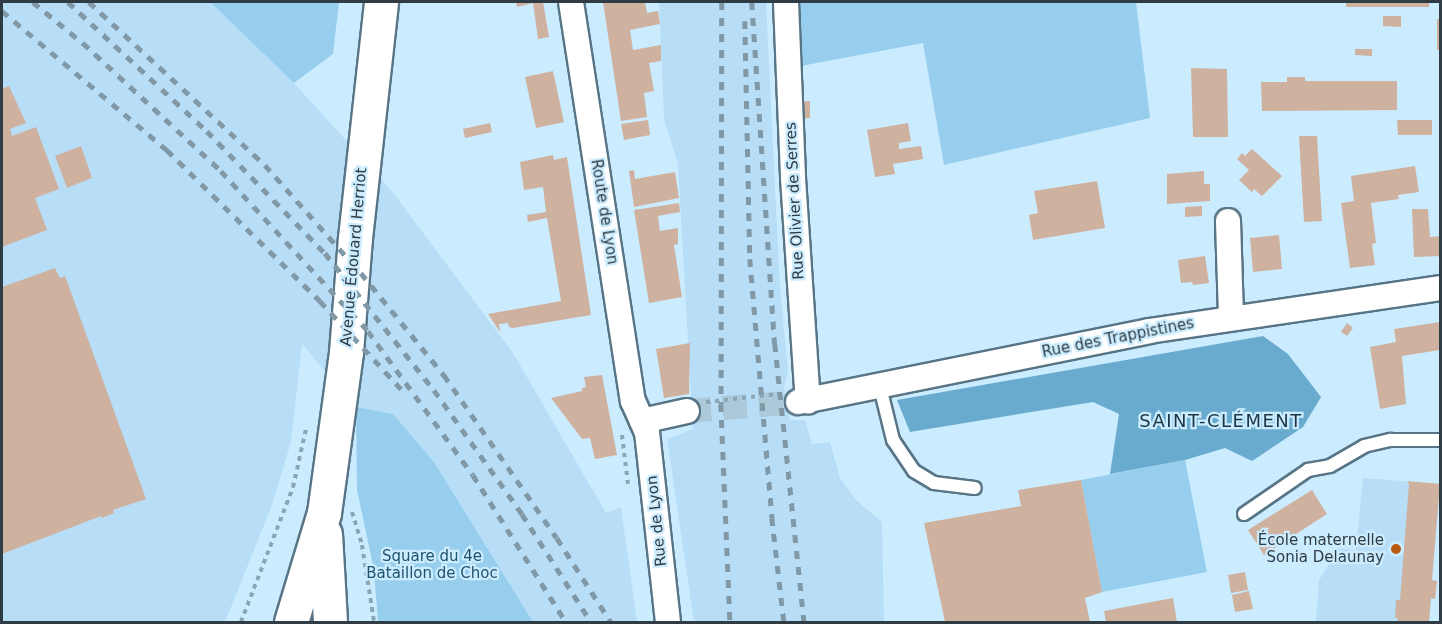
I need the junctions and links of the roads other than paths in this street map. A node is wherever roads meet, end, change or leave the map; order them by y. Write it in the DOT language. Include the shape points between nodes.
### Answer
graph roads {
  1 [pos="381,2"];
  2 [pos="571,2"];
  3 [pos="786,2"];
  4 [pos="1228,221"];
  5 [pos="1440,288"];
  6 [pos="1231,317"];
  7 [pos="880,387"];
  8 [pos="803,402"];
  9 [pos="687,411"];
  10 [pos="642,421"];
  11 [pos="1440,440"];
  12 [pos="975,488"];
  13 [pos="324,513"];
  14 [pos="1244,514"];
  15 [pos="291,622"];
  16 [pos="330,622"];
  17 [pos="668,622"];
  1 -- 13 [label="main road, Avenue Édouard Herriot" via="346,352"];
  2 -- 10 [label="street, Route de Lyon" via="633,401"];
  3 -- 8 [label="street, Rue Olivier de Serres"];
  4 -- 6 [label="street"];
  5 -- 6 [label="street, Rue des Trappistines"];
  6 -- 7 [label="street, Rue des Trappistines" via="1149,330"];
  7 -- 8 [label="street, Rue des Trappistines"];
  7 -- 12 [label="lane" via="893,440 914,471 934,483"];
  9 -- 10 [label="street"];
  10 -- 17 [label="street, Rue de Lyon" via="650,455"];
  11 -- 14 [label="lane" via="1391,440 1364,446 1330,466 1308,470"];
  13 -- 15 [label="main road, Avenue Édouard Herriot"];
  13 -- 16 [label="main road, Avenue Édouard Herriot"];
}
